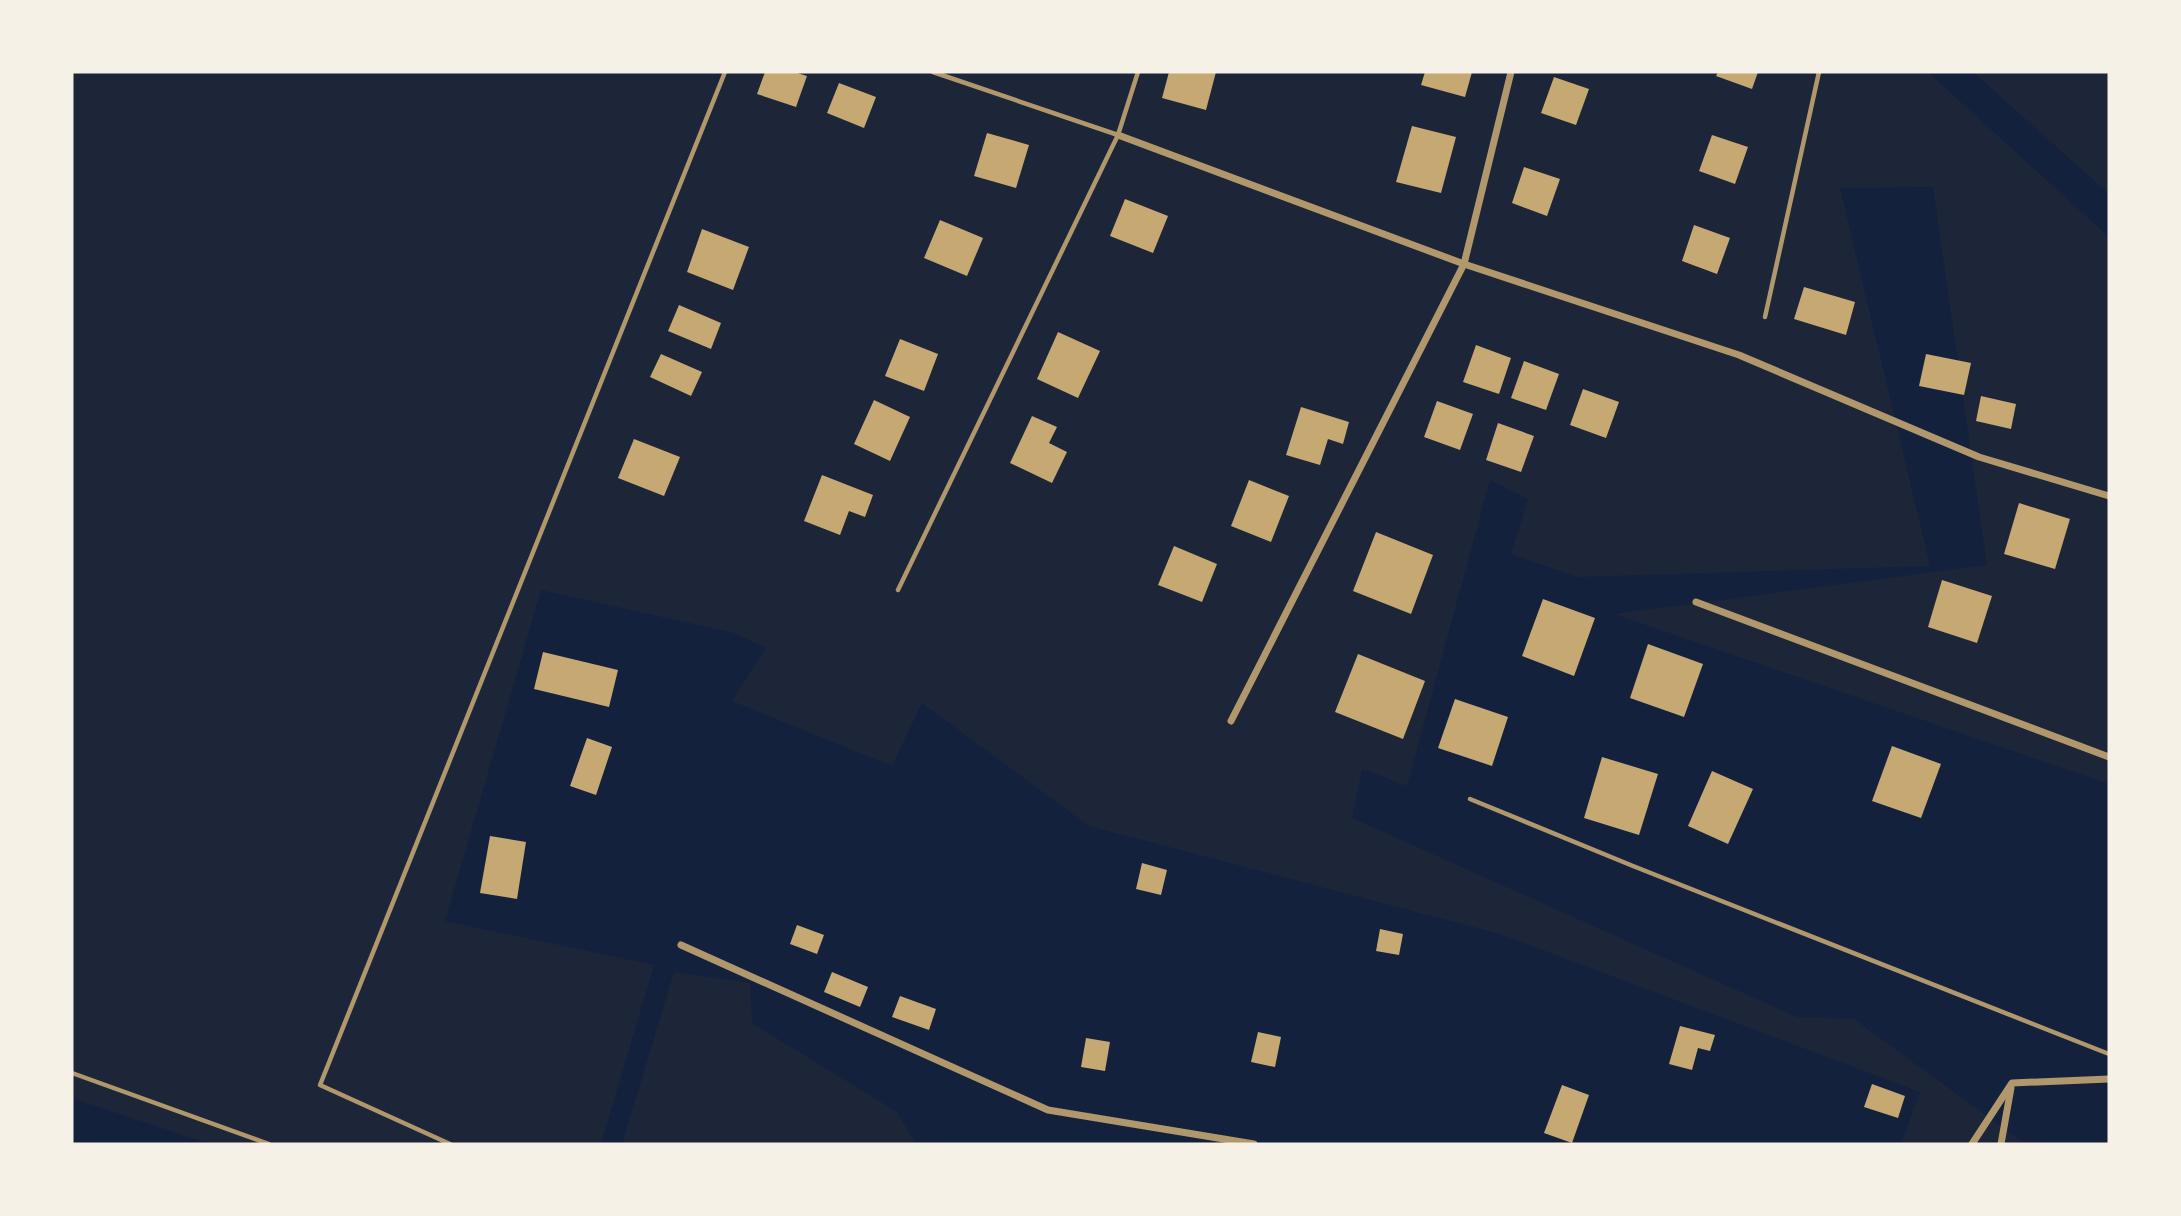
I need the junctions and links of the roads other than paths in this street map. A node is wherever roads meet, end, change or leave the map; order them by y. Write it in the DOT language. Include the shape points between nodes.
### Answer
graph roads {
  1 [pos="725,72"];
  2 [pos="933,72"];
  3 [pos="1138,72"];
  4 [pos="1511,72"];
  5 [pos="1819,72"];
  6 [pos="1118,135"];
  7 [pos="1464,264"];
  8 [pos="1765,317"];
  9 [pos="2109,496"];
  10 [pos="898,590"];
  11 [pos="1696,602"];
  12 [pos="1231,722"];
  13 [pos="2109,757"];
  14 [pos="1470,799"];
  15 [pos="681,945"];
  16 [pos="2109,1054"];
  17 [pos="72,1073"];
  18 [pos="2109,1079"];
  19 [pos="2012,1083"];
  20 [pos="269,1144"];
  21 [pos="450,1144"];
  22 [pos="1254,1144"];
  23 [pos="1972,1144"];
  24 [pos="2001,1144"];
  1 -- 21 [label="lane" via="320,1085"];
  2 -- 6 [label="lane"];
  3 -- 6 [label="lane"];
  4 -- 7 [label="street"];
  5 -- 8 [label="lane"];
  6 -- 7 [label="street"];
  6 -- 10 [label="lane"];
  7 -- 9 [label="street" via="1739,355 1979,457"];
  7 -- 12 [label="street"];
  11 -- 13 [label="street"];
  14 -- 16 [label="lane"];
  15 -- 22 [label="street" via="1048,1110"];
  17 -- 20 [label="lane"];
  18 -- 19 [label="street"];
  19 -- 23 [label="street"];
  19 -- 24 [label="street"];
}
